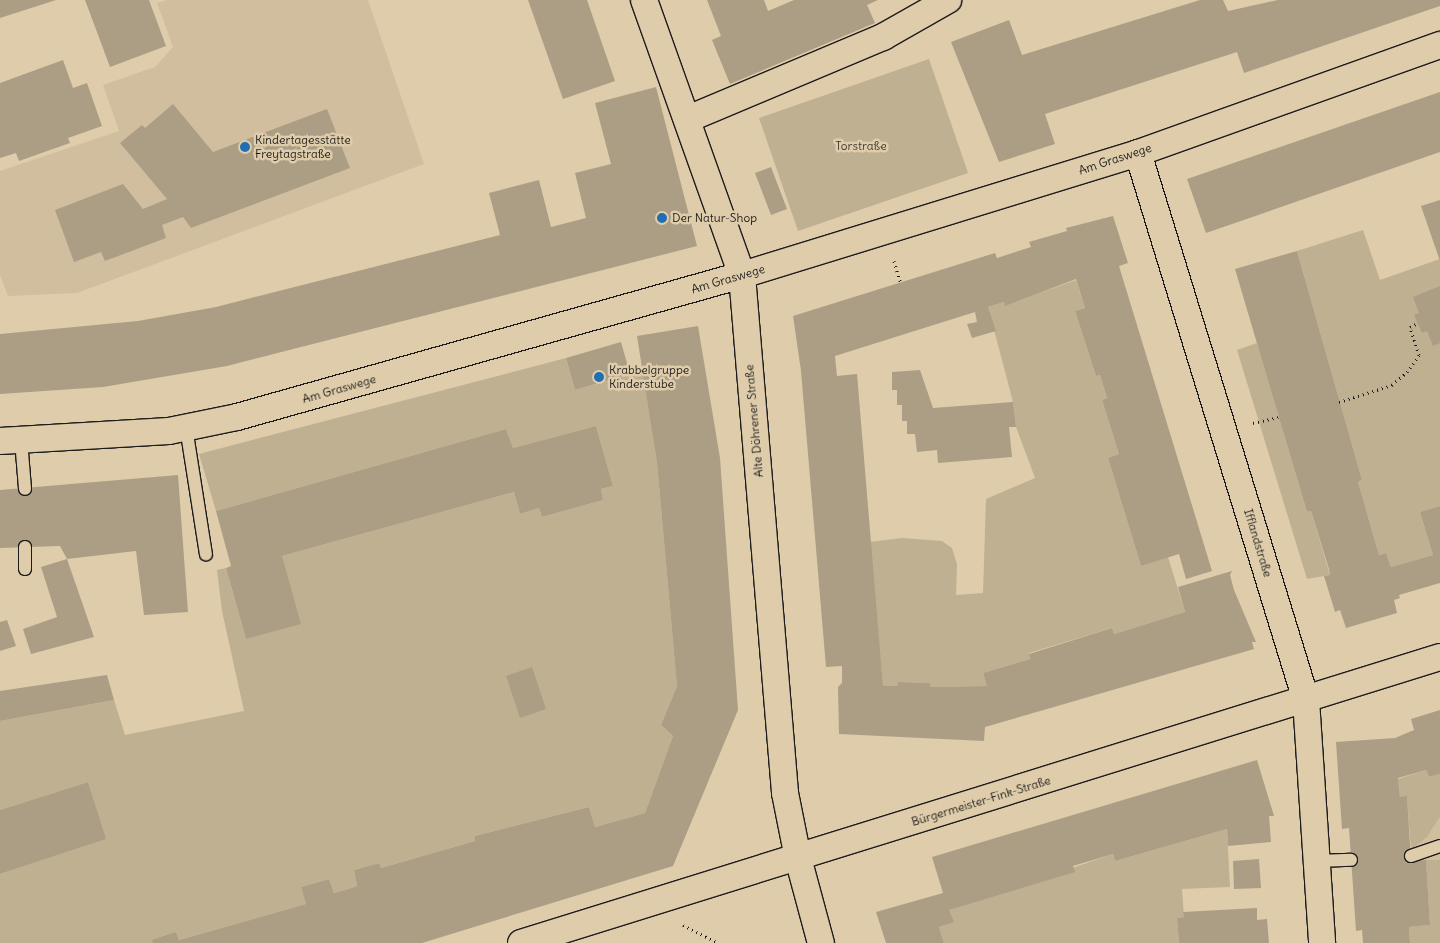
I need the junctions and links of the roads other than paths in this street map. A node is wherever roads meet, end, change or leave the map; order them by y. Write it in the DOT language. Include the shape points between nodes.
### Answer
graph roads {
  1 [pos="644,0"];
  2 [pos="948,0"];
  3 [pos="1440,46"];
  4 [pos="688,119"];
  5 [pos="1138,153"];
  6 [pos="742,276"];
  7 [pos="186,427"];
  8 [pos="11,440"];
  9 [pos="25,489"];
  10 [pos="25,547"];
  11 [pos="206,554"];
  12 [pos="25,569"];
  13 [pos="1440,657"];
  14 [pos="1306,700"];
  15 [pos="1440,846"];
  16 [pos="1411,856"];
  17 [pos="798,858"];
  18 [pos="1351,860"];
  19 [pos="1317,862"];
  20 [pos="520,943"];
  21 [pos="821,943"];
  22 [pos="1322,943"];
  1 -- 4 [label="street, Alte Döhrener Straße"];
  2 -- 4 [label="street" via="883,37"];
  3 -- 5 [label="street, Am Graswege"];
  4 -- 6 [label="street, Alte Döhrener Straße"];
  5 -- 6 [label="street, Am Graswege"];
  5 -- 14 [label="street, Ifflandstraße"];
  6 -- 7 [label="street, Am Graswege" via="246,415"];
  6 -- 17 [label="street, Alte Döhrener Straße" via="785,793"];
  7 -- 8 [label="street, Am Graswege" via="106,436"];
  7 -- 11 [label="lane"];
  8 -- 9 [label="lane"];
  10 -- 12 [label="lane"];
  13 -- 14 [label="street, Bürgermeister-Fink-Straße"];
  14 -- 17 [label="street, Bürgermeister-Fink-Straße"];
  14 -- 19 [label="street, Ifflandstraße"];
  15 -- 16 [label="lane"];
  17 -- 20 [label="street, Bürgermeister-Fink-Straße"];
  17 -- 21 [label="street, Alte Döhrener Straße"];
  18 -- 19 [label="lane"];
  19 -- 22 [label="street, Ifflandstraße"];
}
